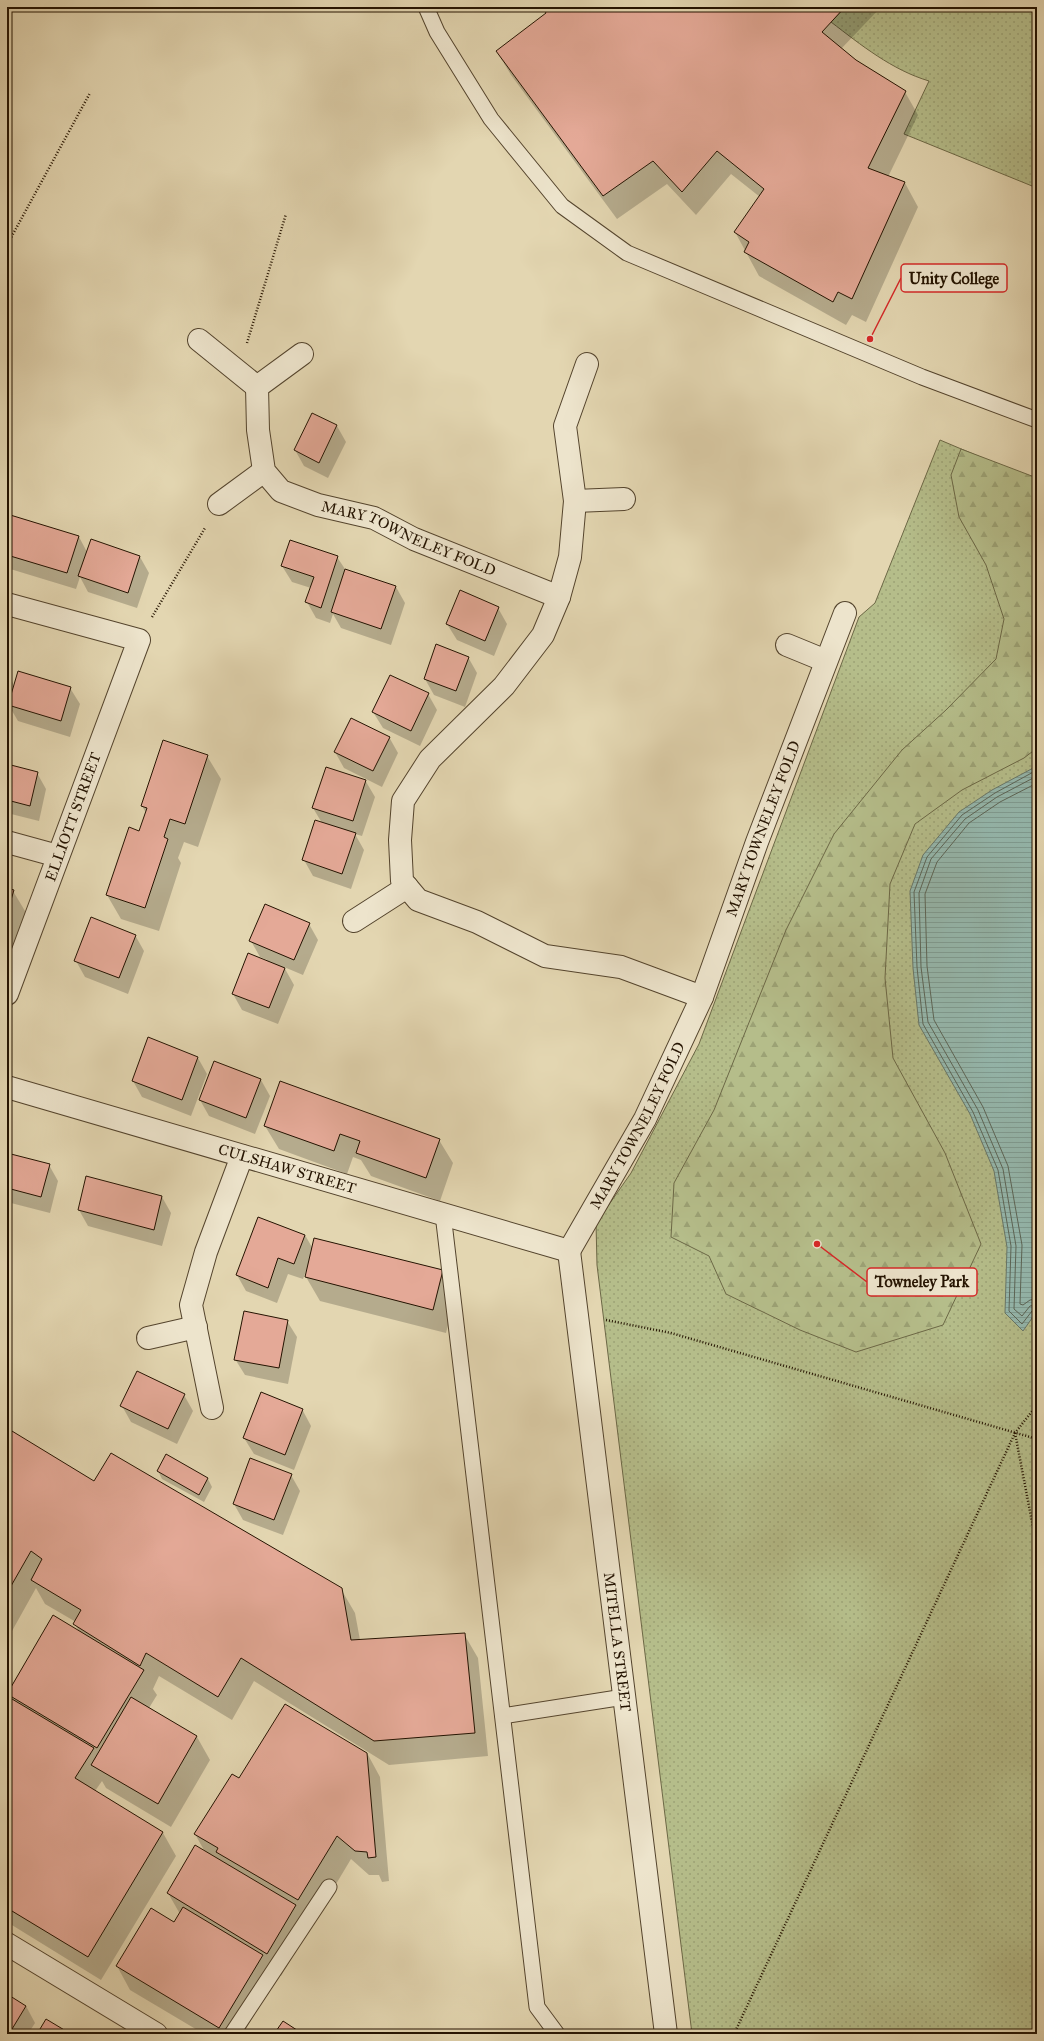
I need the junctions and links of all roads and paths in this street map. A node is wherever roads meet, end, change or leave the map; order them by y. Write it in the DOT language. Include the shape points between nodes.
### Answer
graph roads {
  1 [pos="426,7"];
  2 [pos="90,93"];
  3 [pos="286,214"];
  4 [pos="7,245"];
  5 [pos="199,340"];
  6 [pos="302,354"];
  7 [pos="587,364"];
  8 [pos="238,372"];
  9 [pos="257,387"];
  10 [pos="1037,420"];
  11 [pos="264,471"];
  12 [pos="624,499"];
  13 [pos="575,500"];
  14 [pos="219,504"];
  15 [pos="560,597"];
  16 [pos="7,604"];
  17 [pos="845,613"];
  18 [pos="139,640"];
  19 [pos="787,645"];
  20 [pos="826,661"];
  21 [pos="7,842"];
  22 [pos="58,856"];
  23 [pos="407,887"];
  24 [pos="354,921"];
  25 [pos="12,965"];
  26 [pos="7,994"];
  27 [pos="702,997"];
  28 [pos="7,1087"];
  29 [pos="242,1156"];
  30 [pos="443,1214"];
  31 [pos="568,1251"];
  32 [pos="577,1318"];
  33 [pos="196,1327"];
  34 [pos="148,1338"];
  35 [pos="1037,1405"];
  36 [pos="212,1408"];
  37 [pos="1015,1433"];
  38 [pos="1037,1439"];
  39 [pos="1037,1548"];
  40 [pos="624,1697"];
  41 [pos="503,1716"];
  42 [pos="329,1887"];
  43 [pos="7,1944"];
  44 [pos="156,2034"];
  45 [pos="232,2034"];
  46 [pos="557,2034"];
  47 [pos="666,2034"];
  48 [pos="734,2034"];
  1 -- 10 [label="lane" via="437,32 496,125 562,206 627,253 922,377"];
  2 -- 4 [label="path"];
  3 -- 8 [label="path"];
  5 -- 8 [label="street"];
  6 -- 9 [label="street"];
  7 -- 13 [label="street" via="565,426"];
  8 -- 9 [label="street"];
  9 -- 11 [label="street" via="258,430"];
  11 -- 14 [label="street"];
  11 -- 15 [label="street, MARY TOWNELEY FOLD" via="281,491 318,505 374,518 414,539"];
  12 -- 13 [label="street"];
  13 -- 15 [label="street" via="570,557"];
  14 -- 18 [label="path"];
  15 -- 23 [label="street" via="543,635 504,686 430,759 403,801 400,840 402,881"];
  16 -- 18 [label="street"];
  17 -- 20 [label="street, MARY TOWNELEY FOLD"];
  18 -- 22 [label="street, ELLIOTT STREET"];
  19 -- 20 [label="street"];
  20 -- 27 [label="street, MARY TOWNELEY FOLD" via="757,842"];
  21 -- 22 [label="street"];
  22 -- 25 [label="street, ELLIOTT STREET"];
  23 -- 24 [label="street"];
  23 -- 27 [label="street" via="418,900 477,922 545,956 621,967"];
  25 -- 26 [label="street, ELLIOTT STREET"];
  27 -- 31 [label="street, MARY TOWNELEY FOLD" via="645,1118"];
  28 -- 29 [label="street, CULSHAW STREET"];
  29 -- 30 [label="street, CULSHAW STREET"];
  29 -- 33 [label="street" via="204,1260 191,1305"];
  30 -- 31 [label="street, CULSHAW STREET"];
  30 -- 41 [label="lane"];
  31 -- 32 [label="street, MITELLA STREET"];
  32 -- 37 [label="path" via="605,1320 671,1333"];
  32 -- 40 [label="street, MITELLA STREET"];
  33 -- 34 [label="street"];
  33 -- 36 [label="street"];
  35 -- 37 [label="path"];
  37 -- 38 [label="path"];
  37 -- 39 [label="path"];
  37 -- 48 [label="path"];
  40 -- 41 [label="lane"];
  40 -- 47 [label="street, MITELLA STREET"];
  41 -- 46 [label="lane" via="537,2007"];
  42 -- 45 [label="lane"];
  43 -- 44 [label="street"];
}
